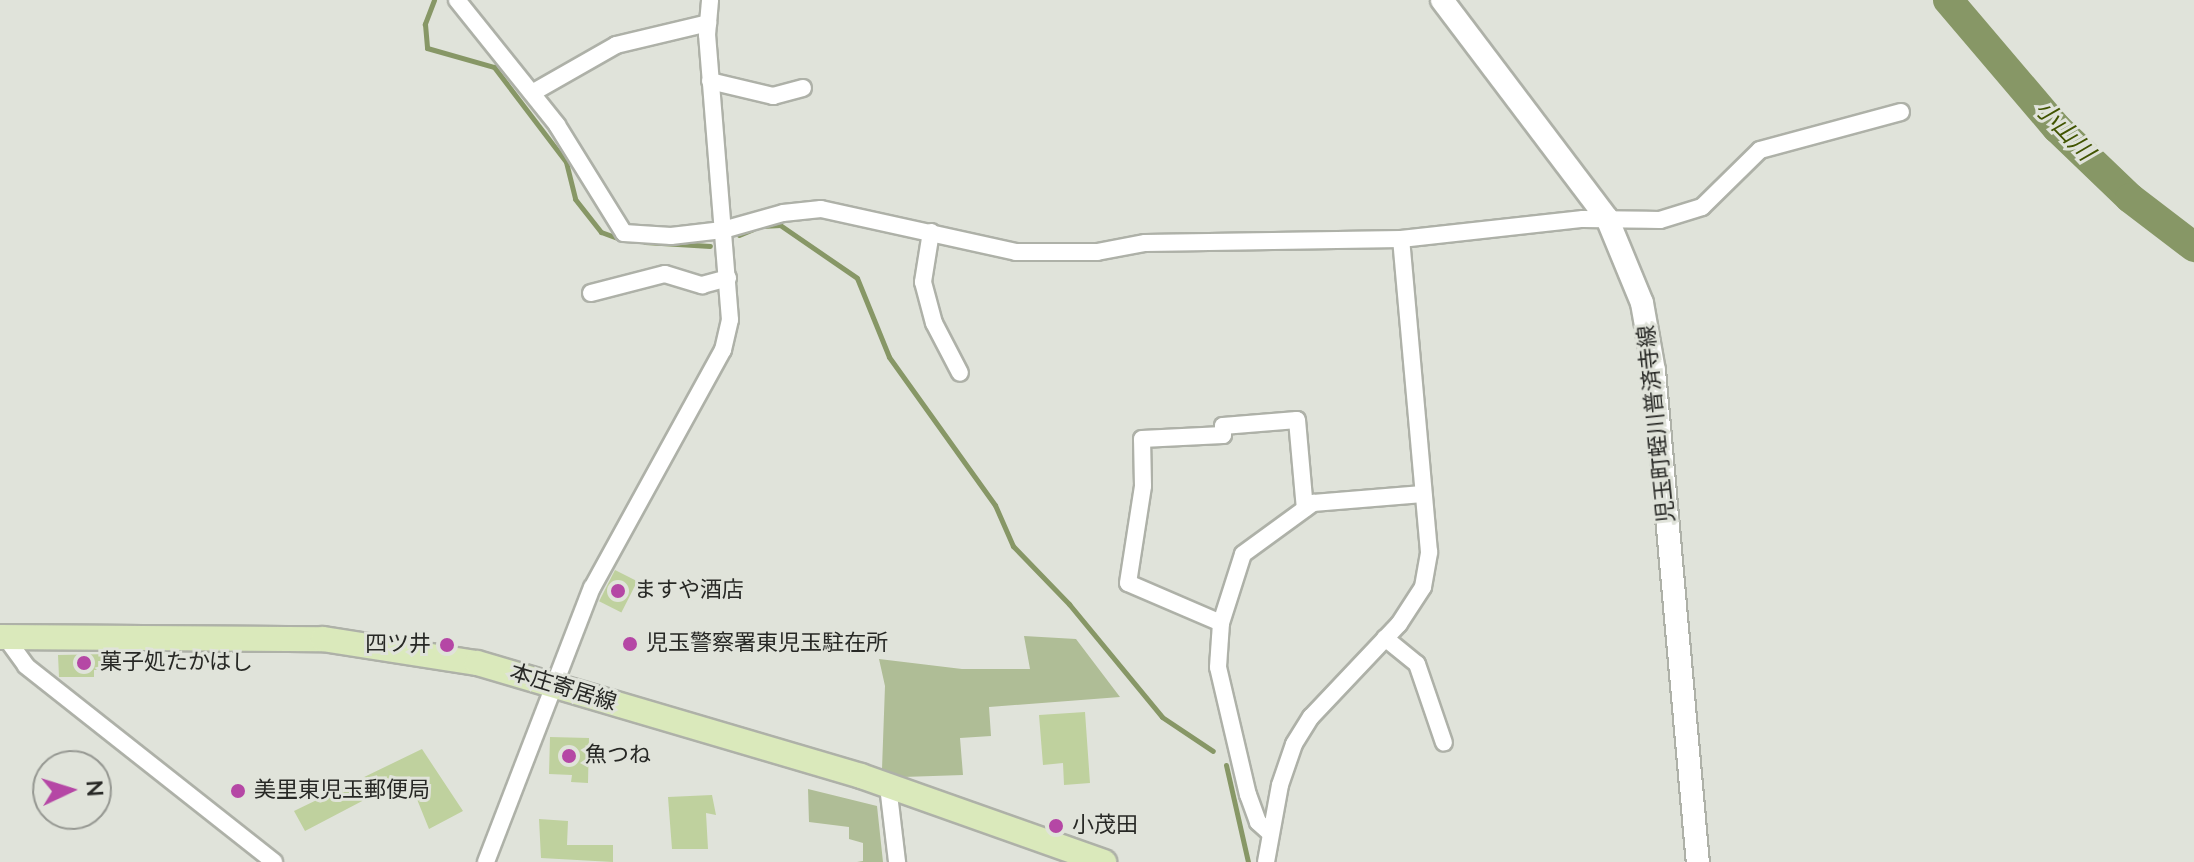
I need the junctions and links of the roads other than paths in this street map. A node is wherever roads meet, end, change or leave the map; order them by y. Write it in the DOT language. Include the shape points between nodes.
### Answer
graph roads {
  1 [pos="457,0"];
  2 [pos="710,0"];
  3 [pos="1442,0"];
  4 [pos="708,23"];
  5 [pos="710,81"];
  6 [pos="803,88"];
  7 [pos="532,93"];
  8 [pos="1901,112"];
  9 [pos="1607,218"];
  10 [pos="723,230"];
  11 [pos="931,232"];
  12 [pos="1401,239"];
  13 [pos="728,278"];
  14 [pos="591,293"];
  15 [pos="960,373"];
  16 [pos="1423,494"];
  17 [pos="1305,509"];
  18 [pos="1221,623"];
  19 [pos="3,637"];
  20 [pos="1385,638"];
  21 [pos="551,683"];
  22 [pos="1444,743"];
  23 [pos="888,786"];
  24 [pos="1269,832"];
  25 [pos="274,862"];
  26 [pos="486,862"];
  27 [pos="897,862"];
  28 [pos="1104,862"];
  29 [pos="1266,862"];
  30 [pos="1698,862"];
  1 -- 7 [label="street"];
  2 -- 4 [label="street"];
  3 -- 9 [label="main road, 児玉町蛭川普済寺線"];
  4 -- 5 [label="street"];
  4 -- 7 [label="street" via="616,45"];
  5 -- 6 [label="street" via="773,96"];
  5 -- 10 [label="street"];
  7 -- 10 [label="street" via="624,233 671,236"];
  8 -- 9 [label="street" via="1760,150 1702,207 1682,217"];
  9 -- 12 [label="street"];
  9 -- 30 [label="main road, 児玉町蛭川普済寺線" via="1626,255 1649,331"];
  10 -- 11 [label="street" via="783,213 821,209"];
  10 -- 13 [label="street"];
  11 -- 12 [label="street" via="1016,252 1097,252 1145,243"];
  11 -- 15 [label="street" via="923,282 934,323"];
  12 -- 16 [label="street"];
  13 -- 14 [label="street" via="702,285 665,274"];
  13 -- 21 [label="street" via="730,320 723,350 592,588"];
  16 -- 17 [label="street" via="1313,503"];
  16 -- 20 [label="street" via="1429,552 1423,587"];
  17 -- 18 [label="street" via="1243,554"];
  17 -- 18 [label="street" via="1297,420 1223,426 1223,435 1142,439 1143,486 1128,583"];
  18 -- 24 [label="street" via="1218,667 1248,795 1258,822"];
  19 -- 21 [label="main road, 本庄寄居線" via="323,639 422,652"];
  19 -- 25 [label="street" via="26,666"];
  20 -- 22 [label="street" via="1417,664"];
  20 -- 24 [label="street" via="1311,717 1294,744"];
  21 -- 23 [label="main road, 本庄寄居線"];
  21 -- 26 [label="street"];
  23 -- 27 [label="street"];
  23 -- 28 [label="main road, 本庄寄居線"];
  24 -- 29 [label="street"];
}
